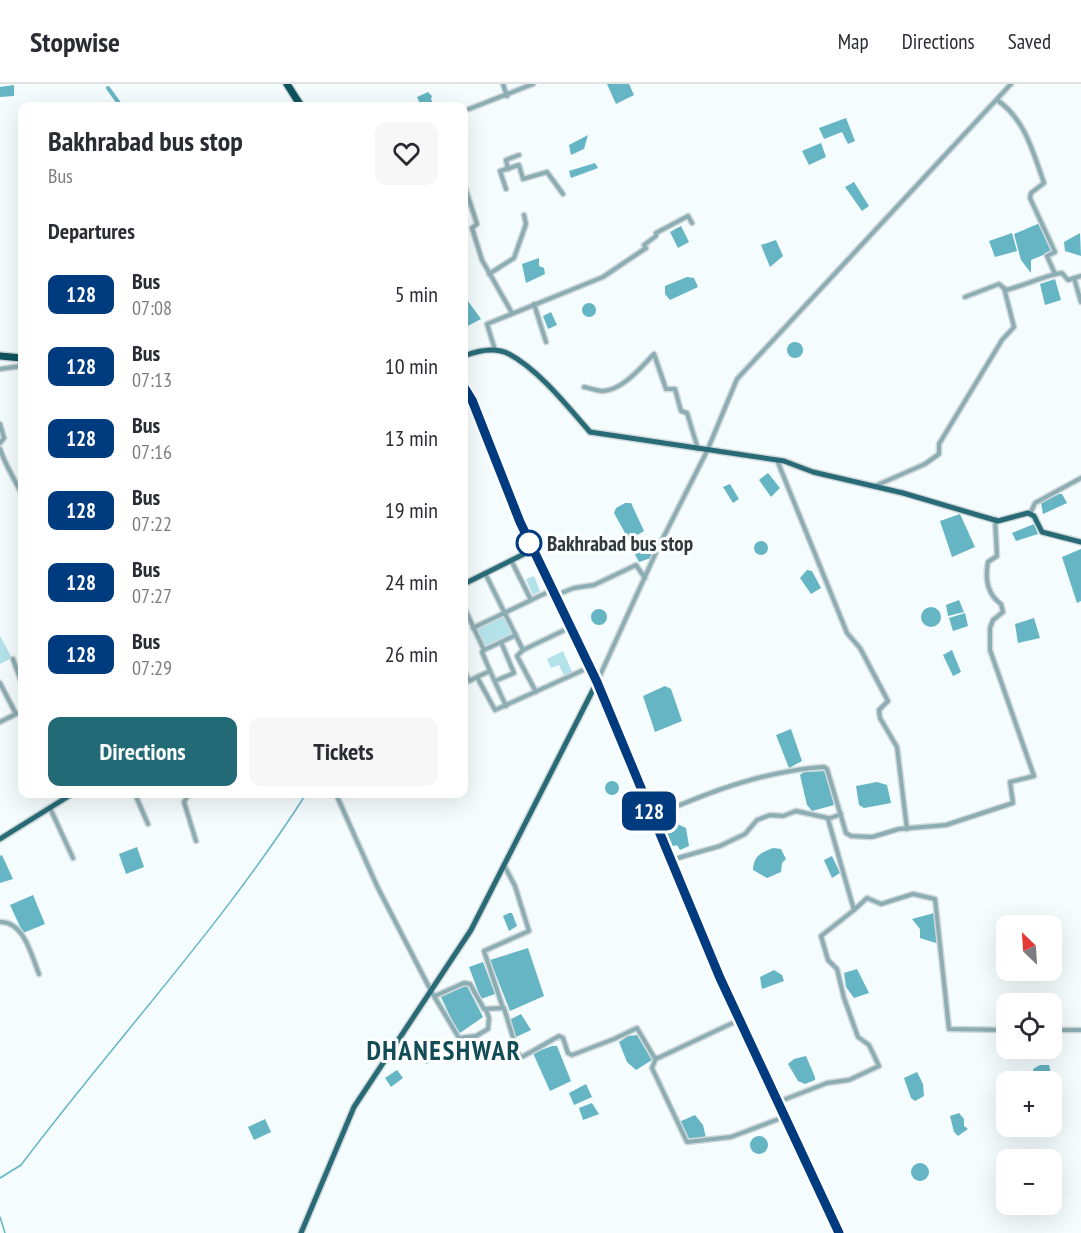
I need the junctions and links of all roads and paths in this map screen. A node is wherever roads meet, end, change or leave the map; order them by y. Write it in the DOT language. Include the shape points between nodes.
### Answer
graph roads {
  1 [pos="287,84"];
  2 [pos="503,84"];
  3 [pos="531,84"];
  4 [pos="1011,84"];
  5 [pos="507,96"];
  6 [pos="997,99"];
  7 [pos="298,102"];
  8 [pos="468,110"];
  9 [pos="519,155"];
  10 [pos="508,169"];
  11 [pos="506,189"];
  12 [pos="562,194"];
  13 [pos="468,196"];
  14 [pos="524,215"];
  15 [pos="692,223"];
  16 [pos="489,273"];
  17 [pos="1054,274"];
  18 [pos="1081,276"];
  19 [pos="1074,278"];
  20 [pos="1004,288"];
  21 [pos="965,297"];
  22 [pos="1081,302"];
  23 [pos="534,304"];
  24 [pos="512,312"];
  25 [pos="546,342"];
  26 [pos="495,351"];
  27 [pos="468,355"];
  28 [pos="0,356"];
  29 [pos="18,358"];
  30 [pos="18,367"];
  31 [pos="0,369"];
  32 [pos="584,387"];
  33 [pos="468,395"];
  34 [pos="0,424"];
  35 [pos="0,443"];
  36 [pos="0,449"];
  37 [pos="698,450"];
  38 [pos="707,451"];
  39 [pos="777,460"];
  40 [pos="1081,478"];
  41 [pos="18,485"];
  42 [pos="874,487"];
  43 [pos="1030,514"];
  44 [pos="995,518"];
  45 [pos="1081,543"];
  46 [pos="532,550"];
  47 [pos="511,560"];
  48 [pos="485,573"];
  49 [pos="645,578"];
  50 [pos="468,582"];
  51 [pos="554,592"];
  52 [pos="531,600"];
  53 [pos="505,613"];
  54 [pos="468,616"];
  55 [pos="571,627"];
  56 [pos="473,628"];
  57 [pos="516,634"];
  58 [pos="501,642"];
  59 [pos="484,650"];
  60 [pos="523,650"];
  61 [pos="13,659"];
  62 [pos="590,667"];
  63 [pos="490,671"];
  64 [pos="18,673"];
  65 [pos="468,677"];
  66 [pos="477,677"];
  67 [pos="495,681"];
  68 [pos="597,682"];
  69 [pos="0,683"];
  70 [pos="536,692"];
  71 [pos="506,706"];
  72 [pos="16,714"];
  73 [pos="0,722"];
  74 [pos="66,798"];
  75 [pos="137,798"];
  76 [pos="186,798"];
  77 [pos="338,798"];
  78 [pos="50,808"];
  79 [pos="841,814"];
  80 [pos="651,817"];
  81 [pos="828,818"];
  82 [pos="148,824"];
  83 [pos="907,829"];
  84 [pos="1,836"];
  85 [pos="196,841"];
  86 [pos="74,858"];
  87 [pos="670,860"];
  88 [pos="505,867"];
  89 [pos="854,910"];
  90 [pos="0,922"];
  91 [pos="39,974"];
  92 [pos="433,994"];
  93 [pos="503,1008"];
  94 [pos="486,1010"];
  95 [pos="739,1020"];
  96 [pos="996,1030"];
  97 [pos="1062,1030"];
  98 [pos="1081,1030"];
  99 [pos="656,1058"];
  100 [pos="777,1102"];
  101 [pos="784,1117"];
  102 [pos="301,1233"];
  103 [pos="839,1233"];
  1 -- 7 [label="highway"];
  2 -- 5 [label="street"];
  3 -- 5 [label="street"];
  4 -- 6 [label="street"];
  5 -- 8 [label="street"];
  6 -- 17 [label="street" via="1021,123 1044,183 1030,198 1055,252 1047,256"];
  6 -- 38 [label="street" via="736,379"];
  9 -- 10 [label="street" via="506,160"];
  10 -- 11 [label="street" via="501,171"];
  10 -- 12 [label="street" via="519,165 523,179 547,172"];
  13 -- 16 [label="street" via="477,224 472,228 477,250"];
  14 -- 16 [label="street" via="526,224 514,258"];
  15 -- 23 [label="street" via="688,216 656,233 644,245 646,248 603,277"];
  16 -- 24 [label="street"];
  17 -- 19 [label="street" via="1062,273 1068,280"];
  17 -- 20 [label="street" via="1031,284"];
  18 -- 19 [label="street"];
  19 -- 22 [label="street"];
  20 -- 21 [label="street" via="999,284"];
  20 -- 42 [label="street" via="1014,327 1002,340 939,444 939,454"];
  23 -- 24 [label="street"];
  23 -- 25 [label="street"];
  24 -- 26 [label="street" via="487,324"];
  26 -- 27 [label="main road"];
  26 -- 37 [label="main road" via="509,354 552,389 590,432"];
  28 -- 29 [label="highway"];
  30 -- 31 [label="street"];
  32 -- 37 [label="street" via="604,391 614,387 654,354 666,389 675,389 681,411 687,413"];
  33 -- 46 [label="highway"];
  34 -- 35 [label="street" via="4,438"];
  36 -- 41 [label="street"];
  37 -- 38 [label="main road"];
  38 -- 39 [label="main road"];
  38 -- 49 [label="street"];
  39 -- 42 [label="main road"];
  39 -- 83 [label="street" via="847,633 860,648 888,701 879,710 880,718 897,747"];
  40 -- 43 [label="street" via="1035,503"];
  42 -- 44 [label="main road"];
  43 -- 44 [label="main road" via="998,521"];
  43 -- 45 [label="main road" via="1042,532"];
  44 -- 83 [label="street" via="997,556 988,562 985,578 1003,612 990,628 990,650 1034,776 1010,782 1013,803 946,825"];
  46 -- 47 [label="main road"];
  46 -- 51 [label="highway"];
  47 -- 48 [label="main road"];
  47 -- 52 [label="street"];
  48 -- 50 [label="main road"];
  48 -- 53 [label="street"];
  49 -- 51 [label="street" via="636,565 594,585"];
  49 -- 68 [label="street"];
  51 -- 52 [label="street"];
  51 -- 55 [label="highway"];
  52 -- 53 [label="street"];
  53 -- 56 [label="street"];
  53 -- 57 [label="street"];
  54 -- 56 [label="street"];
  55 -- 60 [label="street"];
  55 -- 62 [label="highway"];
  56 -- 59 [label="street"];
  57 -- 58 [label="street"];
  57 -- 60 [label="street"];
  58 -- 59 [label="street"];
  58 -- 67 [label="street" via="514,673"];
  59 -- 63 [label="street"];
  60 -- 70 [label="street" via="517,656"];
  61 -- 64 [label="street"];
  62 -- 68 [label="highway"];
  62 -- 70 [label="street"];
  63 -- 66 [label="street"];
  63 -- 67 [label="street"];
  65 -- 66 [label="street" via="470,681"];
  66 -- 71 [label="street" via="494,709"];
  67 -- 71 [label="street"];
  68 -- 80 [label="highway"];
  68 -- 88 [label="main road"];
  69 -- 72 [label="street"];
  70 -- 71 [label="street"];
  72 -- 73 [label="street"];
  74 -- 78 [label="main road"];
  75 -- 82 [label="street"];
  76 -- 85 [label="street" via="184,802"];
  77 -- 92 [label="street" via="377,886"];
  78 -- 84 [label="main road"];
  78 -- 86 [label="street"];
  79 -- 80 [label="street" via="824,767 789,769 751,779"];
  79 -- 81 [label="street"];
  79 -- 83 [label="street" via="847,835 851,836 872,837"];
  80 -- 87 [label="highway"];
  81 -- 87 [label="street" via="796,812 770,815 720,846"];
  81 -- 89 [label="street"];
  87 -- 95 [label="highway"];
  88 -- 92 [label="main road"];
  88 -- 93 [label="street" via="529,932 484,951"];
  89 -- 96 [label="street" via="867,898 881,904 913,894 935,898 949,1029"];
  89 -- 100 [label="street" via="821,936 828,960 839,976 858,1037 869,1045 879,1066 849,1080 827,1083"];
  90 -- 91 [label="street" via="9,923 21,933"];
  92 -- 94 [label="street" via="467,982"];
  92 -- 94 [label="street" via="459,1038 476,1036 488,1029"];
  92 -- 102 [label="main road" via="354,1107"];
  93 -- 94 [label="street"];
  93 -- 99 [label="street" via="519,1056 559,1036 572,1054 637,1028"];
  95 -- 99 [label="street"];
  95 -- 100 [label="highway"];
  97 -- 98 [label="street"];
  99 -- 101 [label="street" via="652,1068 656,1079 687,1142 731,1137"];
  100 -- 101 [label="highway"];
  101 -- 103 [label="highway"];
}
